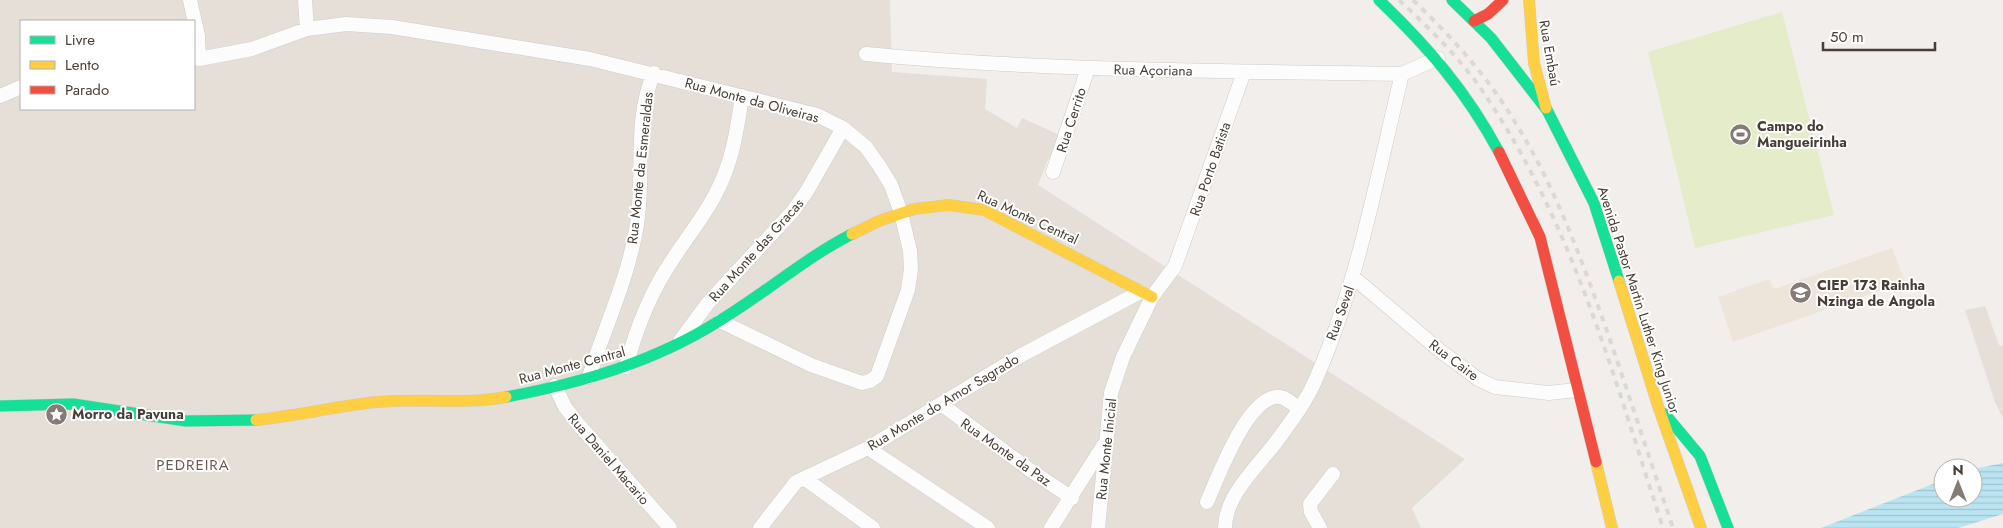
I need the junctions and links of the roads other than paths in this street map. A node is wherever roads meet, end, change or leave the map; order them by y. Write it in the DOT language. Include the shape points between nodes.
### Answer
graph roads {
  1 [pos="190,0"];
  2 [pos="305,0"];
  3 [pos="1379,0"];
  4 [pos="1452,0"];
  5 [pos="1503,0"];
  6 [pos="1529,0"];
  7 [pos="194,20"];
  8 [pos="1474,21"];
  9 [pos="195,22"];
  10 [pos="307,29"];
  11 [pos="866,54"];
  12 [pos="1438,58"];
  13 [pos="1088,68"];
  14 [pos="1244,72"];
  15 [pos="654,73"];
  16 [pos="1402,74"];
  17 [pos="20,87"];
  18 [pos="0,96"];
  19 [pos="742,96"];
  20 [pos="1547,110"];
  21 [pos="843,128"];
  22 [pos="1053,172"];
  23 [pos="901,213"];
  24 [pos="1175,266"];
  25 [pos="1353,277"];
  26 [pos="1146,294"];
  27 [pos="720,321"];
  28 [pos="679,342"];
  29 [pos="626,367"];
  30 [pos="589,377"];
  31 [pos="555,386"];
  32 [pos="1576,390"];
  33 [pos="940,404"];
  34 [pos="0,406"];
  35 [pos="1658,406"];
  36 [pos="1299,409"];
  37 [pos="1106,442"];
  38 [pos="868,448"];
  39 [pos="1333,474"];
  40 [pos="804,478"];
  41 [pos="1072,498"];
  42 [pos="1207,502"];
  43 [pos="1699,524"];
  44 [pos="763,527"];
  45 [pos="670,528"];
  46 [pos="872,528"];
  47 [pos="988,528"];
  48 [pos="1051,528"];
  49 [pos="1098,528"];
  50 [pos="1225,528"];
  51 [pos="1320,528"];
  52 [pos="1612,528"];
  53 [pos="1728,528"];
  1 -- 7 [label="street, Rua Monte da Oliveiras"];
  2 -- 10 [label="street"];
  3 -- 12 [label="street"];
  4 -- 8 [label="street, Avenida Pastor Martin Luther King Junior"];
  5 -- 8 [label="street" via="1488,14"];
  6 -- 20 [label="street, Rua Embaú" via="1534,63"];
  8 -- 20 [label="street, Avenida Pastor Martin Luther King Junior"];
  9 -- 10 [label="street, Rua Monte da Oliveiras" via="199,59 252,50"];
  10 -- 15 [label="street, Rua Monte da Oliveiras" via="346,24 392,27 590,59"];
  11 -- 13 [label="street, Rua Açoriana" via="932,61"];
  12 -- 16 [label="street, Rua Açoriana"];
  12 -- 32 [label="street" via="1498,150 1540,237 1566,336"];
  13 -- 14 [label="street, Rua Açoriana"];
  13 -- 22 [label="street, Rua Cerrito"];
  14 -- 16 [label="street, Rua Açoriana"];
  14 -- 24 [label="street, Rua Porto Batista"];
  15 -- 19 [label="street, Rua Monte da Oliveiras"];
  15 -- 30 [label="street, Rua Monte da Esmeraldas" via="642,117 638,223"];
  16 -- 25 [label="street, Rua Seval"];
  17 -- 18 [label="street"];
  19 -- 21 [label="street, Rua Monte da Oliveiras" via="816,115"];
  19 -- 29 [label="street" via="726,170 715,195 654,292 631,346"];
  20 -- 35 [label="street, Avenida Pastor Martin Luther King Junior" via="1594,203"];
  21 -- 23 [label="street, Rua Monte da Oliveiras" via="866,147 880,166"];
  21 -- 28 [label="street, Rua Monte das Gracas" via="808,191 793,211 708,303"];
  23 -- 26 [label="street, Rua Monte Central" via="950,204 965,204 984,210"];
  23 -- 27 [label="street, Rua Monte Central" via="854,232 815,254"];
  23 -- 27 [label="street, Rua Monte da Oliveiras" via="910,251 908,290 881,368 870,381 862,383 811,366"];
  24 -- 26 [label="street, Rua Monte Inicial"];
  25 -- 32 [label="street, Rua Caire" via="1478,379 1495,387 1549,393"];
  25 -- 36 [label="street, Rua Seval" via="1315,382"];
  26 -- 33 [label="street, Rua Monte do Amor Sagrado" via="1020,356"];
  26 -- 37 [label="street, Rua Monte Inicial" via="1111,393"];
  27 -- 28 [label="street, Rua Monte Central"];
  28 -- 29 [label="street, Rua Monte Central"];
  29 -- 30 [label="street, Rua Monte Central"];
  30 -- 31 [label="street, Rua Monte Central"];
  31 -- 34 [label="street, Rua Monte Central" via="505,398 391,400 307,414 200,422 160,419 135,412 81,405"];
  31 -- 45 [label="street, Rua Daniel Macario" via="579,425"];
  32 -- 52 [label="street"];
  33 -- 38 [label="street, Rua Monte do Amor Sagrado"];
  33 -- 41 [label="street, Rua Monte da Paz"];
  35 -- 43 [label="street, Avenida Pastor Martin Luther King Junior"];
  35 -- 53 [label="street" via="1700,456"];
  36 -- 42 [label="street" via="1276,396 1262,403 1227,455"];
  36 -- 50 [label="street, Rua Seval" via="1234,496 1225,518"];
  37 -- 41 [label="street"];
  37 -- 49 [label="street, Rua Monte Inicial"];
  38 -- 40 [label="street, Rua Monte do Amor Sagrado"];
  38 -- 47 [label="street"];
  39 -- 51 [label="street" via="1310,504"];
  40 -- 44 [label="street, Rua Monte do Amor Sagrado" via="796,482"];
  40 -- 46 [label="street"];
  41 -- 48 [label="street"];
}
